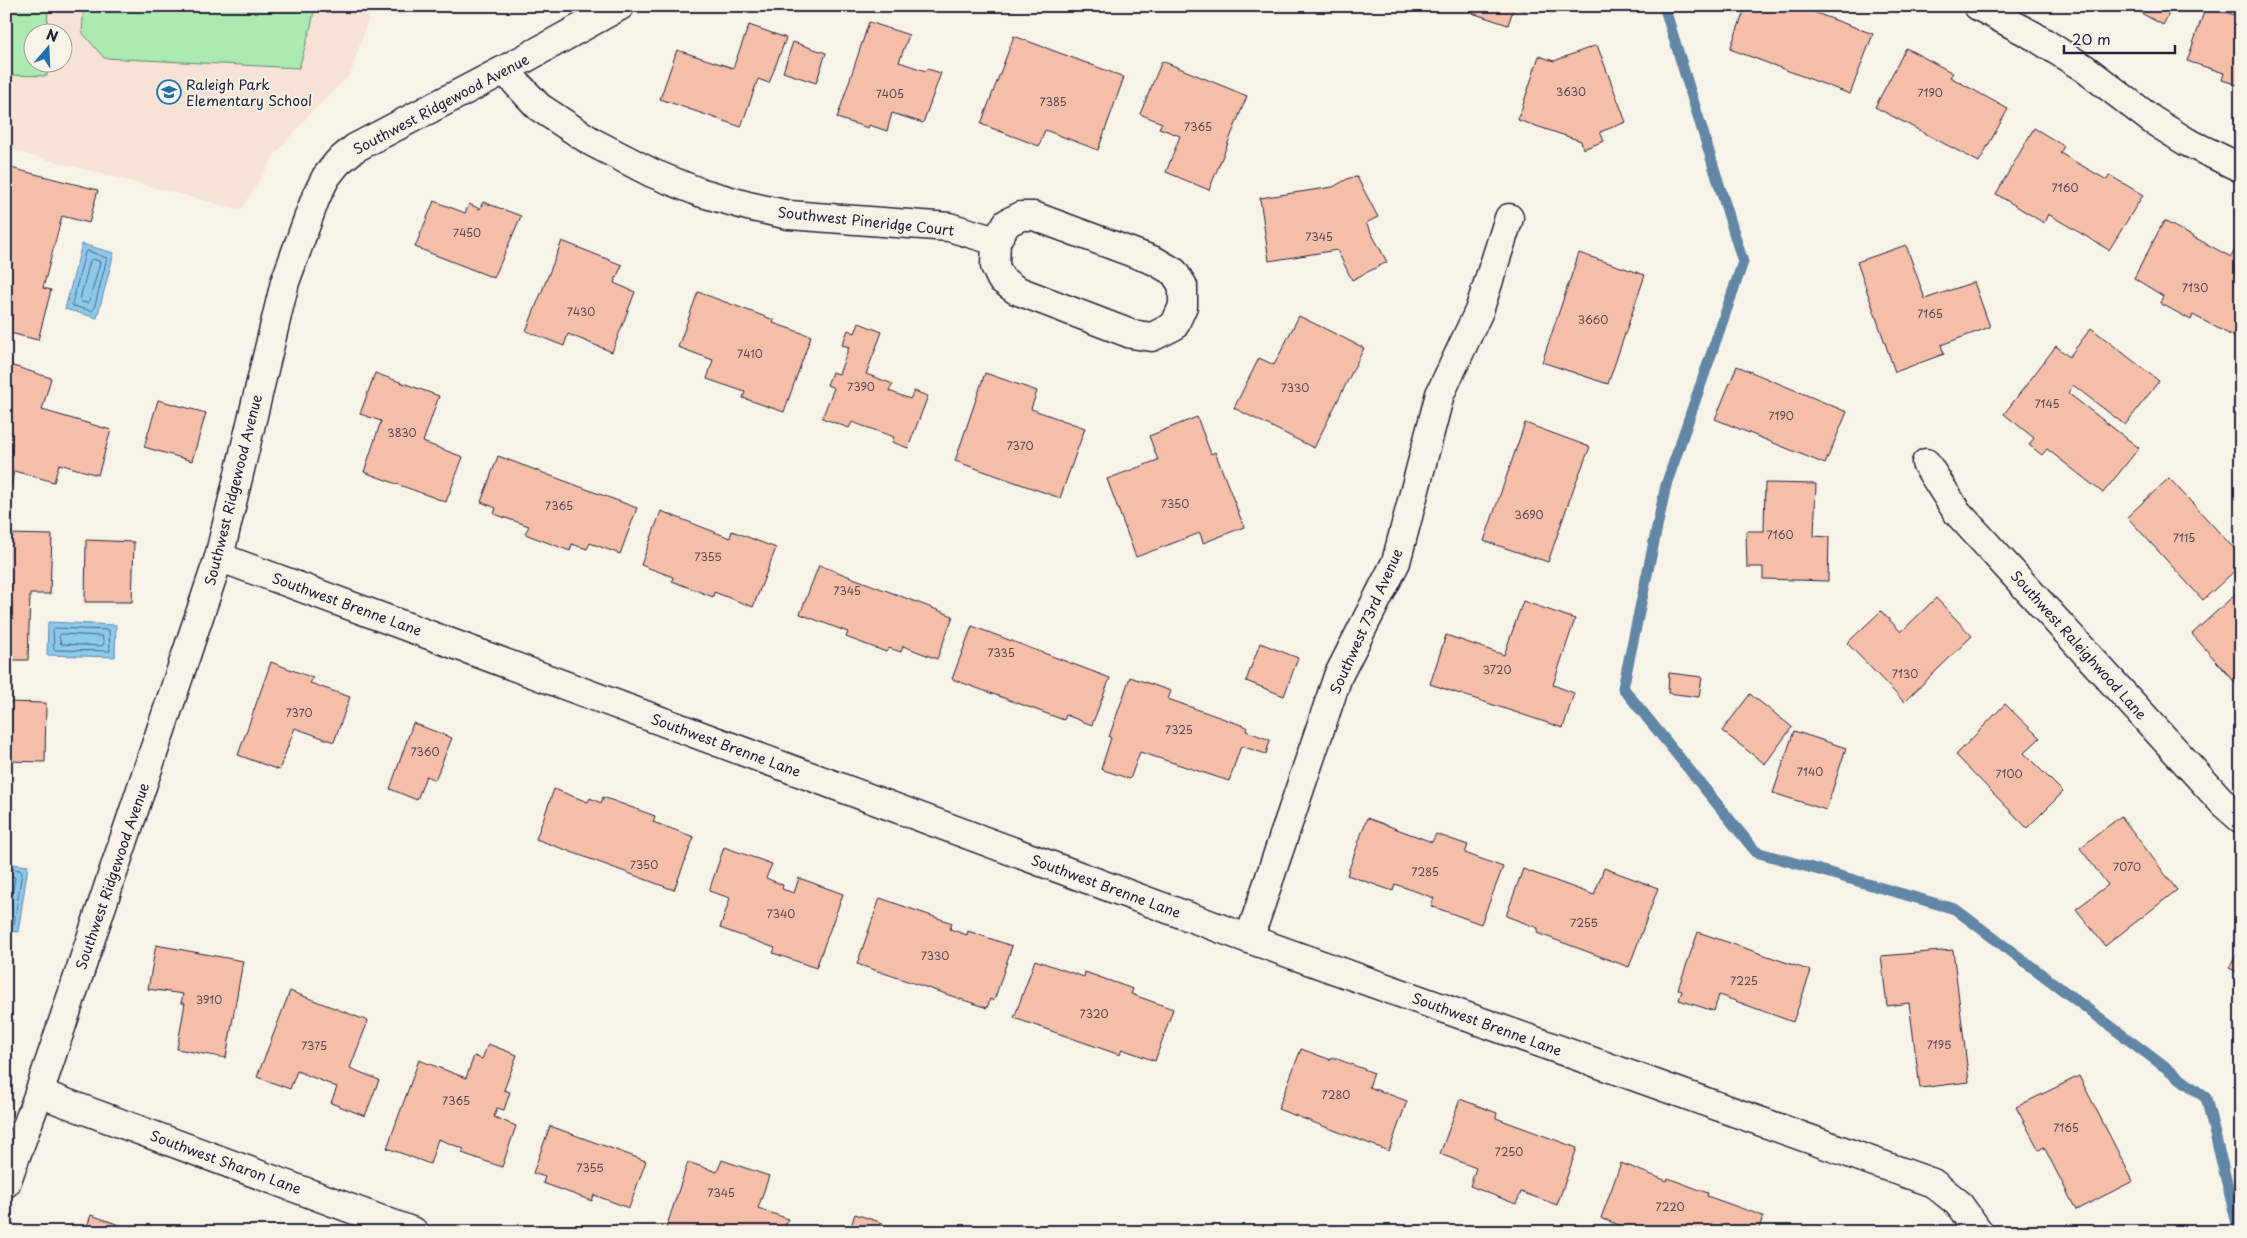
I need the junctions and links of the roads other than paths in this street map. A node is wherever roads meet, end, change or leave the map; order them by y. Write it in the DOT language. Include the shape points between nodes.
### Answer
graph roads {
  1 [pos="620,6"];
  2 [pos="1978,6"];
  3 [pos="504,70"];
  4 [pos="2241,168"];
  5 [pos="1509,218"];
  6 [pos="996,241"];
  7 [pos="1926,463"];
  8 [pos="219,557"];
  9 [pos="2241,819"];
  10 [pos="1248,939"];
  11 [pos="39,1093"];
  12 [pos="6,1183"];
  13 [pos="414,1232"];
  14 [pos="1979,1232"];
  1 -- 3 [label="street, Southwest Ridgewood Avenue"];
  2 -- 4 [label="street" via="2084,68 2152,120 2187,142"];
  3 -- 6 [label="street, Southwest Pineridge Court" via="539,107 592,142 652,173 699,192 789,215 949,227"];
  3 -- 8 [label="street, Southwest Ridgewood Avenue" via="355,148 326,177 306,222 283,290"];
  5 -- 10 [label="street, Southwest 73rd Avenue" via="1479,311 1440,394 1396,562 1338,676"];
  6 -- 6 [label="street" via="995,266 1001,279 1016,290 1131,334 1152,337 1164,332 1174,326 1183,306 1183,286 1174,272 1155,261 1034,216 1021,216 1007,223"];
  7 -- 9 [label="street, Southwest Raleighwood Lane" via="1957,512"];
  8 -- 10 [label="street, Southwest Brenne Lane"];
  8 -- 11 [label="street, Southwest Ridgewood Avenue"];
  10 -- 14 [label="street, Southwest Brenne Lane" via="1933,1184 1958,1202"];
  11 -- 12 [label="street, Southwest Ridgewood Avenue"];
  11 -- 13 [label="street, Southwest Sharon Lane"];
}
